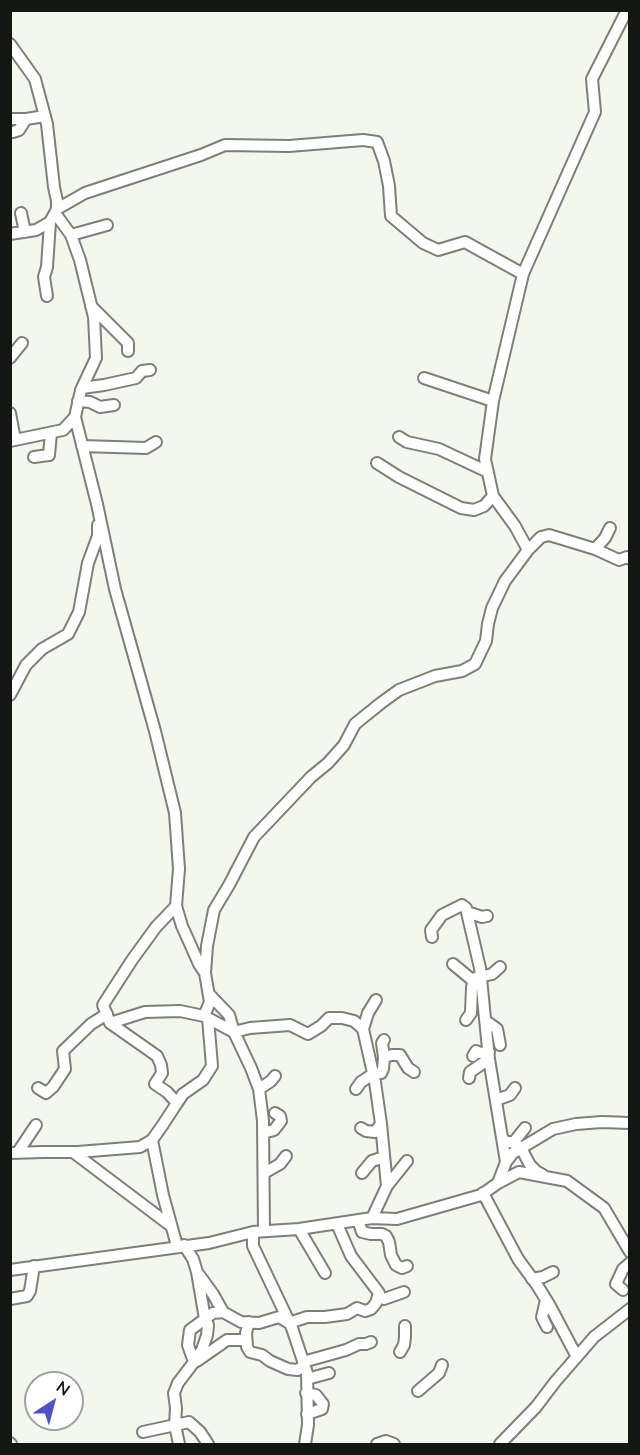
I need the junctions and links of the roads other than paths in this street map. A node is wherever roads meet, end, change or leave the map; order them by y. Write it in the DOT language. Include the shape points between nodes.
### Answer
graph roads {
  1 [pos="627,10"];
  2 [pos="10,44"];
  3 [pos="45,116"];
  4 [pos="10,119"];
  5 [pos="26,119"];
  6 [pos="13,132"];
  7 [pos="21,213"];
  8 [pos="54,215"];
  9 [pos="107,225"];
  10 [pos="25,232"];
  11 [pos="10,234"];
  12 [pos="71,235"];
  13 [pos="524,274"];
  14 [pos="47,296"];
  15 [pos="91,306"];
  16 [pos="22,343"];
  17 [pos="128,351"];
  18 [pos="10,358"];
  19 [pos="150,370"];
  20 [pos="424,378"];
  21 [pos="82,388"];
  22 [pos="78,401"];
  23 [pos="493,401"];
  24 [pos="114,405"];
  25 [pos="10,413"];
  26 [pos="75,417"];
  27 [pos="51,433"];
  28 [pos="399,437"];
  29 [pos="13,440"];
  30 [pos="156,442"];
  31 [pos="82,446"];
  32 [pos="34,457"];
  33 [pos="377,463"];
  34 [pos="488,472"];
  35 [pos="493,496"];
  36 [pos="97,504"];
  37 [pos="610,528"];
  38 [pos="518,531"];
  39 [pos="549,535"];
  40 [pos="595,549"];
  41 [pos="528,550"];
  42 [pos="630,559"];
  43 [pos="10,695"];
  44 [pos="176,906"];
  45 [pos="467,912"];
  46 [pos="487,916"];
  47 [pos="432,937"];
  48 [pos="453,964"];
  49 [pos="500,967"];
  50 [pos="205,973"];
  51 [pos="478,977"];
  52 [pos="209,994"];
  53 [pos="376,1000"];
  54 [pos="206,1017"];
  55 [pos="108,1019"];
  56 [pos="466,1020"];
  57 [pos="486,1021"];
  58 [pos="363,1029"];
  59 [pos="234,1032"];
  60 [pos="384,1040"];
  61 [pos="500,1045"];
  62 [pos="473,1056"];
  63 [pos="489,1056"];
  64 [pos="384,1057"];
  65 [pos="414,1072"];
  66 [pos="373,1074"];
  67 [pos="274,1076"];
  68 [pos="469,1078"];
  69 [pos="38,1088"];
  70 [pos="515,1088"];
  71 [pos="259,1089"];
  72 [pos="356,1089"];
  73 [pos="496,1100"];
  74 [pos="177,1103"];
  75 [pos="275,1113"];
  76 [pos="630,1123"];
  77 [pos="381,1124"];
  78 [pos="36,1125"];
  79 [pos="361,1128"];
  80 [pos="525,1128"];
  81 [pos="263,1133"];
  82 [pos="502,1138"];
  83 [pos="152,1140"];
  84 [pos="517,1146"];
  85 [pos="73,1152"];
  86 [pos="14,1153"];
  87 [pos="286,1156"];
  88 [pos="384,1157"];
  89 [pos="407,1161"];
  90 [pos="506,1162"];
  91 [pos="264,1173"];
  92 [pos="362,1173"];
  93 [pos="548,1178"];
  94 [pos="498,1183"];
  95 [pos="387,1186"];
  96 [pos="483,1193"];
  97 [pos="372,1218"];
  98 [pos="358,1221"];
  99 [pos="337,1224"];
  100 [pos="171,1226"];
  101 [pos="299,1229"];
  102 [pos="264,1231"];
  103 [pos="252,1232"];
  104 [pos="180,1246"];
  105 [pos="629,1249"];
  106 [pos="630,1263"];
  107 [pos="34,1266"];
  108 [pos="407,1266"];
  109 [pos="10,1270"];
  110 [pos="196,1272"];
  111 [pos="553,1272"];
  112 [pos="325,1273"];
  113 [pos="532,1279"];
  114 [pos="623,1290"];
  115 [pos="404,1292"];
  116 [pos="10,1299"];
  117 [pos="384,1299"];
  118 [pos="546,1300"];
  119 [pos="630,1309"];
  120 [pos="223,1312"];
  121 [pos="205,1319"];
  122 [pos="249,1322"];
  123 [pos="289,1323"];
  124 [pos="405,1326"];
  125 [pos="547,1327"];
  126 [pos="246,1338"];
  127 [pos="371,1342"];
  128 [pos="400,1352"];
  129 [pos="577,1357"];
  130 [pos="194,1362"];
  131 [pos="303,1364"];
  132 [pos="442,1365"];
  133 [pos="329,1373"];
  134 [pos="307,1379"];
  135 [pos="418,1391"];
  136 [pos="306,1393"];
  137 [pos="308,1414"];
  138 [pos="175,1425"];
  139 [pos="143,1432"];
  140 [pos="179,1444"];
  141 [pos="208,1444"];
  142 [pos="305,1444"];
  143 [pos="373,1444"];
  144 [pos="394,1444"];
  145 [pos="500,1444"];
  1 -- 13 [label="street" via="592,79 595,112"];
  2 -- 3 [label="street" via="35,79"];
  3 -- 5 [label="street"];
  3 -- 8 [label="street"];
  4 -- 5 [label="street"];
  5 -- 6 [label="street"];
  7 -- 10 [label="street"];
  8 -- 10 [label="street" via="36,230"];
  8 -- 12 [label="street"];
  8 -- 13 [label="street" via="85,194 225,145 289,146 363,140 377,142 389,186 391,216 423,243 438,250 465,242"];
  8 -- 14 [label="street" via="44,277"];
  9 -- 12 [label="street"];
  10 -- 11 [label="street"];
  12 -- 15 [label="street"];
  13 -- 23 [label="street"];
  15 -- 17 [label="street" via="128,343"];
  15 -- 21 [label="street" via="96,358"];
  16 -- 18 [label="street"];
  19 -- 21 [label="street" via="142,371 136,378"];
  20 -- 23 [label="street"];
  21 -- 22 [label="street"];
  22 -- 24 [label="street" via="100,407"];
  22 -- 26 [label="street"];
  23 -- 34 [label="street" via="485,459"];
  25 -- 29 [label="street"];
  26 -- 27 [label="street" via="63,430"];
  26 -- 31 [label="street"];
  27 -- 29 [label="street"];
  27 -- 32 [label="street" via="48,454"];
  28 -- 34 [label="street" via="440,449"];
  30 -- 31 [label="street" via="146,448"];
  31 -- 36 [label="street"];
  33 -- 35 [label="street" via="461,508 474,510"];
  34 -- 35 [label="street"];
  35 -- 38 [label="street"];
  36 -- 43 [label="street" via="98,536 88,563 79,612 68,634 42,649 26,665"];
  36 -- 44 [label="street" via="115,589 175,813 179,869"];
  37 -- 40 [label="street"];
  38 -- 39 [label="street"];
  38 -- 41 [label="street"];
  39 -- 40 [label="street"];
  39 -- 41 [label="street" via="541,537"];
  40 -- 42 [label="street" via="619,560"];
  41 -- 50 [label="street" via="505,581 492,608 486,641 475,664 399,690 372,710 355,724 328,763 254,837 214,910"];
  44 -- 50 [label="street"];
  44 -- 55 [label="street" via="156,927 103,1005"];
  45 -- 46 [label="street"];
  45 -- 47 [label="street" via="462,905 442,915 430,930"];
  45 -- 51 [label="street"];
  48 -- 51 [label="street" via="465,976"];
  49 -- 51 [label="street" via="492,974"];
  50 -- 52 [label="street"];
  51 -- 56 [label="street" via="472,987 471,1013"];
  51 -- 57 [label="street"];
  52 -- 54 [label="street"];
  52 -- 59 [label="street" via="230,1016"];
  53 -- 58 [label="street"];
  54 -- 55 [label="street" via="180,1011"];
  54 -- 59 [label="street"];
  54 -- 74 [label="street" via="212,1066 203,1080"];
  55 -- 69 [label="street" via="91,1024 63,1051 65,1069 53,1087 46,1093"];
  55 -- 74 [label="street" via="158,1056 162,1073 155,1084"];
  57 -- 61 [label="street" via="497,1029"];
  57 -- 63 [label="street"];
  58 -- 59 [label="street" via="354,1022 329,1017 308,1034 290,1025"];
  58 -- 66 [label="street"];
  59 -- 71 [label="street"];
  60 -- 64 [label="street"];
  62 -- 63 [label="street" via="476,1051"];
  63 -- 68 [label="street"];
  63 -- 73 [label="street"];
  64 -- 65 [label="street" via="400,1055"];
  64 -- 66 [label="street" via="381,1073"];
  66 -- 72 [label="street"];
  66 -- 77 [label="street"];
  67 -- 71 [label="street"];
  70 -- 73 [label="street" via="510,1095"];
  71 -- 81 [label="street"];
  73 -- 82 [label="street"];
  74 -- 83 [label="street"];
  75 -- 81 [label="street" via="281,1121 274,1130"];
  76 -- 84 [label="street" via="576,1124 554,1129"];
  77 -- 79 [label="street" via="375,1132"];
  77 -- 88 [label="street"];
  78 -- 86 [label="street"];
  80 -- 84 [label="street"];
  81 -- 91 [label="street"];
  82 -- 84 [label="street"];
  82 -- 90 [label="street"];
  83 -- 85 [label="street" via="140,1147"];
  83 -- 100 [label="street"];
  84 -- 90 [label="street"];
  84 -- 93 [label="street" via="530,1165"];
  85 -- 86 [label="street"];
  85 -- 100 [label="street"];
  87 -- 91 [label="street"];
  88 -- 92 [label="street" via="372,1161"];
  88 -- 95 [label="street"];
  89 -- 95 [label="street"];
  90 -- 94 [label="street"];
  91 -- 102 [label="street"];
  93 -- 94 [label="street" via="519,1172"];
  93 -- 105 [label="street" via="567,1181 604,1208"];
  94 -- 96 [label="street"];
  95 -- 97 [label="street"];
  96 -- 97 [label="street" via="397,1219"];
  96 -- 113 [label="street"];
  97 -- 98 [label="street"];
  98 -- 99 [label="street"];
  98 -- 108 [label="street" via="362,1232 386,1236 396,1265"];
  99 -- 101 [label="street"];
  99 -- 123 [label="street" via="351,1256 379,1293 376,1303 365,1311 357,1308 347,1314 308,1317"];
  100 -- 104 [label="street"];
  101 -- 102 [label="street"];
  101 -- 112 [label="street"];
  102 -- 103 [label="street"];
  103 -- 104 [label="street"];
  103 -- 123 [label="street" via="254,1246"];
  104 -- 107 [label="street"];
  104 -- 110 [label="street" via="193,1259"];
  106 -- 114 [label="street" via="616,1284"];
  107 -- 109 [label="street"];
  107 -- 116 [label="street" via="27,1296"];
  110 -- 120 [label="street"];
  110 -- 121 [label="street"];
  111 -- 113 [label="street"];
  113 -- 118 [label="street"];
  115 -- 117 [label="street"];
  118 -- 125 [label="street" via="542,1317"];
  118 -- 129 [label="street"];
  119 -- 129 [label="street" via="594,1337"];
  120 -- 121 [label="street"];
  120 -- 122 [label="street"];
  121 -- 130 [label="street" via="207,1335"];
  121 -- 130 [label="street" via="190,1330 188,1345"];
  122 -- 123 [label="street" via="279,1317"];
  122 -- 126 [label="street"];
  123 -- 131 [label="street"];
  124 -- 128 [label="street"];
  126 -- 130 [label="street" via="227,1340"];
  126 -- 131 [label="street" via="250,1352 288,1369 298,1370"];
  127 -- 131 [label="street"];
  129 -- 145 [label="street"];
  130 -- 138 [label="street" via="174,1393"];
  131 -- 134 [label="street"];
  132 -- 135 [label="street" via="440,1373"];
  133 -- 134 [label="street"];
  134 -- 136 [label="street"];
  136 -- 137 [label="street"];
  136 -- 137 [label="street" via="316,1395 323,1404 321,1409"];
  137 -- 142 [label="street"];
  138 -- 139 [label="street"];
  138 -- 140 [label="street"];
  138 -- 141 [label="street" via="189,1422"];
  143 -- 144 [label="street"];
}
